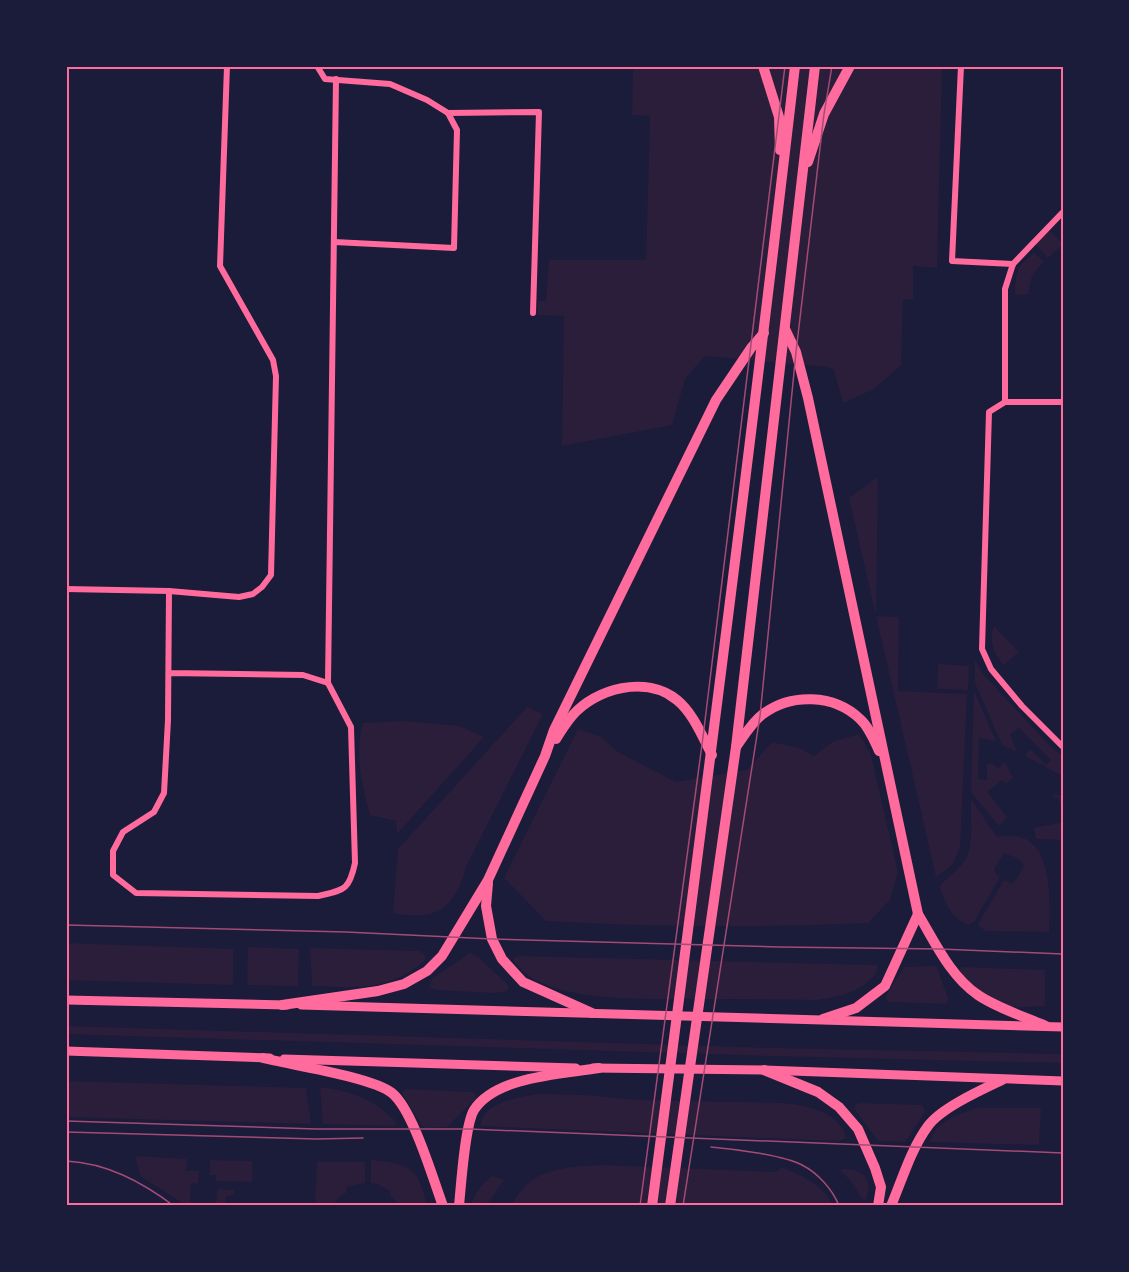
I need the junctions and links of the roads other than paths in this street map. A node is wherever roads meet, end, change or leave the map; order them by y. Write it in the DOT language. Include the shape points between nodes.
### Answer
graph roads {
  1 [pos="227,66"];
  2 [pos="317,66"];
  3 [pos="763,66"];
  4 [pos="795,66"];
  5 [pos="815,66"];
  6 [pos="850,66"];
  7 [pos="961,66"];
  8 [pos="336,79"];
  9 [pos="448,113"];
  10 [pos="800,185"];
  11 [pos="782,186"];
  12 [pos="1063,212"];
  13 [pos="334,243"];
  14 [pos="1013,264"];
  15 [pos="533,313"];
  16 [pos="784,329"];
  17 [pos="765,333"];
  18 [pos="1005,402"];
  19 [pos="1063,402"];
  20 [pos="66,589"];
  21 [pos="170,591"];
  22 [pos="169,673"];
  23 [pos="328,683"];
  24 [pos="736,747"];
  25 [pos="1063,747"];
  26 [pos="712,755"];
  27 [pos="545,756"];
  28 [pos="887,767"];
  29 [pos="488,880"];
  30 [pos="918,914"];
  31 [pos="66,1000"];
  32 [pos="282,1005"];
  33 [pos="592,1013"];
  34 [pos="823,1019"];
  35 [pos="1046,1026"];
  36 [pos="1063,1027"];
  37 [pos="66,1051"];
  38 [pos="263,1058"];
  39 [pos="599,1068"];
  40 [pos="764,1070"];
  41 [pos="1002,1080"];
  42 [pos="1063,1081"];
  43 [pos="443,1206"];
  44 [pos="459,1206"];
  45 [pos="652,1206"];
  46 [pos="670,1206"];
  47 [pos="878,1206"];
  48 [pos="891,1206"];
  1 -- 21 [label="street" via="220,266 273,360 276,376 271,575 253,594 239,597"];
  2 -- 8 [label="street" via="325,79"];
  3 -- 11 [label="highway" via="779,117"];
  4 -- 11 [label="highway"];
  5 -- 10 [label="highway"];
  6 -- 10 [label="highway" via="824,114"];
  7 -- 14 [label="street" via="952,261"];
  8 -- 9 [label="street" via="390,84"];
  8 -- 13 [label="street"];
  9 -- 13 [label="street" via="457,130 454,248"];
  9 -- 15 [label="street" via="539,112"];
  10 -- 16 [label="highway"];
  11 -- 17 [label="highway"];
  12 -- 14 [label="street"];
  13 -- 23 [label="street"];
  14 -- 18 [label="street" via="1005,288"];
  16 -- 24 [label="highway"];
  16 -- 28 [label="highway" via="808,398"];
  17 -- 26 [label="highway"];
  17 -- 27 [label="highway" via="716,400 554,730"];
  18 -- 19 [label="street"];
  18 -- 25 [label="street" via="989,412 982,649 991,669"];
  20 -- 21 [label="street"];
  21 -- 22 [label="street"];
  22 -- 23 [label="street" via="303,675"];
  22 -- 23 [label="street" via="164,793 154,812 123,832 113,851 113,875 136,893 318,896 340,891 351,882 355,863 351,727"];
  24 -- 28 [label="highway" via="760,716 780,703 816,699 833,702 861,719"];
  24 -- 46 [label="highway"];
  26 -- 27 [label="highway" via="676,699 654,688 628,686 603,693 573,715"];
  26 -- 45 [label="highway"];
  27 -- 29 [label="highway"];
  28 -- 30 [label="highway"];
  29 -- 32 [label="highway" via="446,950 427,971 404,984 378,991"];
  29 -- 33 [label="highway" via="486,906 492,939 502,958 524,982"];
  30 -- 34 [label="highway" via="885,986 856,1008"];
  30 -- 35 [label="highway" via="961,980 979,995"];
  31 -- 32 [label="main road"];
  32 -- 33 [label="main road"];
  33 -- 34 [label="main road"];
  34 -- 35 [label="main road"];
  35 -- 36 [label="main road"];
  37 -- 38 [label="main road"];
  38 -- 39 [label="main road"];
  38 -- 43 [label="highway" via="372,1083 392,1093 415,1129"];
  39 -- 40 [label="main road"];
  39 -- 44 [label="highway" via="523,1080 492,1093 474,1110"];
  40 -- 41 [label="main road"];
  40 -- 47 [label="highway" via="818,1092 839,1107 858,1130 876,1168 881,1188"];
  41 -- 42 [label="main road"];
  41 -- 48 [label="highway" via="961,1100 928,1125"];
}
